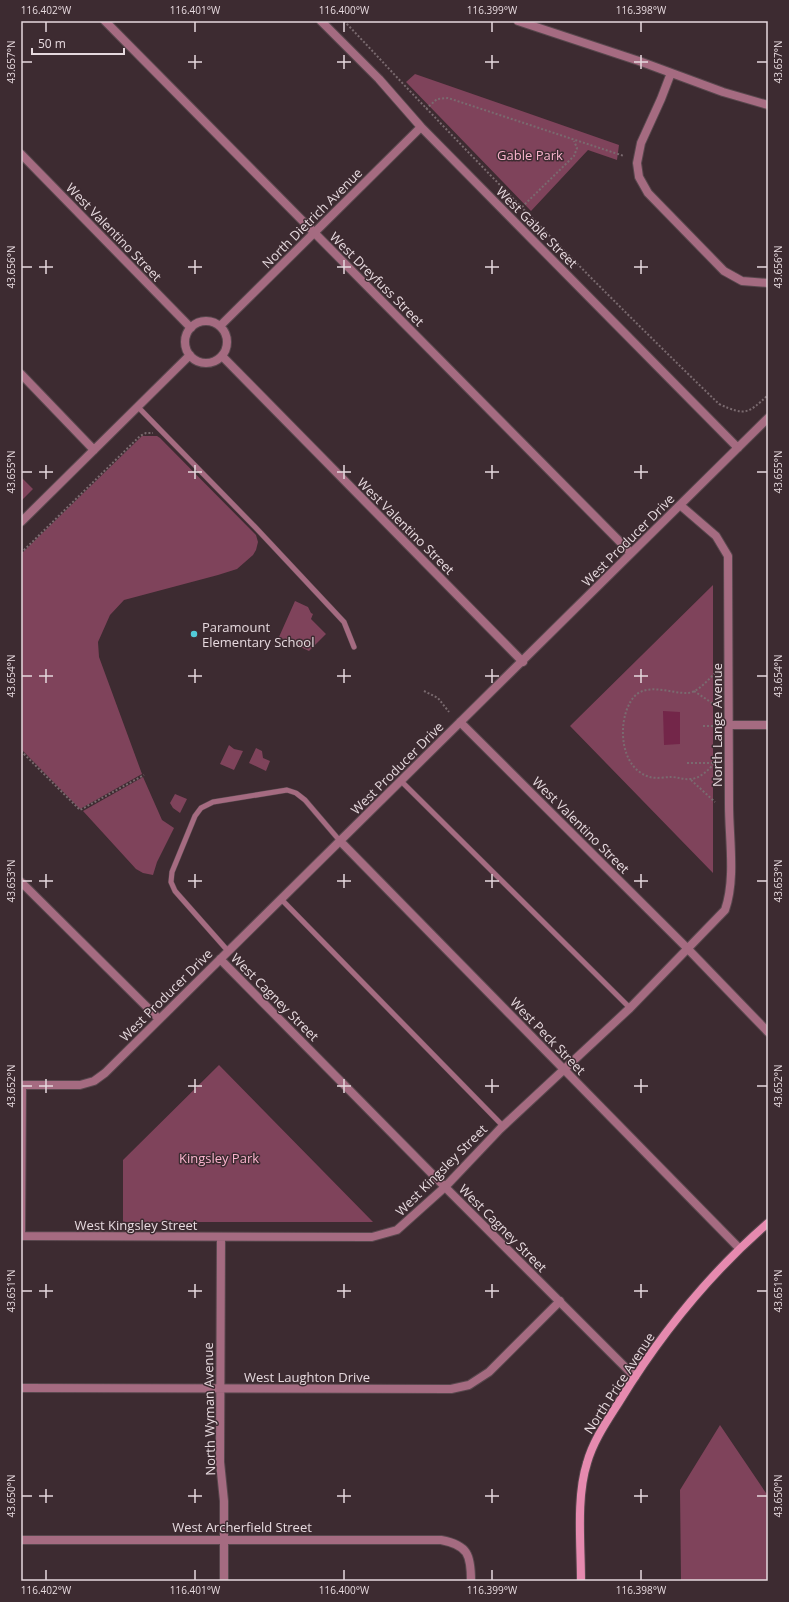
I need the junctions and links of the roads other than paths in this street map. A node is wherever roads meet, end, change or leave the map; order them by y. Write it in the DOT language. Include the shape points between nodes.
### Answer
graph roads {
  1 [pos="105,21"];
  2 [pos="322,21"];
  3 [pos="518,21"];
  4 [pos="671,73"];
  5 [pos="768,105"];
  6 [pos="421,127"];
  7 [pos="21,154"];
  8 [pos="314,232"];
  9 [pos="768,283"];
  10 [pos="220,326"];
  11 [pos="191,328"];
  12 [pos="190,355"];
  13 [pos="222,356"];
  14 [pos="21,374"];
  15 [pos="138,407"];
  16 [pos="768,418"];
  17 [pos="738,448"];
  18 [pos="94,450"];
  19 [pos="680,505"];
  20 [pos="21,522"];
  21 [pos="631,553"];
  22 [pos="354,647"];
  23 [pos="523,662"];
  24 [pos="460,722"];
  25 [pos="729,725"];
  26 [pos="768,725"];
  27 [pos="401,781"];
  28 [pos="340,841"];
  29 [pos="21,882"];
  30 [pos="280,899"];
  31 [pos="687,948"];
  32 [pos="228,951"];
  33 [pos="220,959"];
  34 [pos="630,1008"];
  35 [pos="159,1019"];
  36 [pos="768,1032"];
  37 [pos="564,1068"];
  38 [pos="21,1085"];
  39 [pos="503,1126"];
  40 [pos="445,1187"];
  41 [pos="768,1223"];
  42 [pos="21,1236"];
  43 [pos="221,1237"];
  44 [pos="740,1248"];
  45 [pos="560,1301"];
  46 [pos="635,1377"];
  47 [pos="21,1388"];
  48 [pos="220,1389"];
  49 [pos="224,1539"];
  50 [pos="21,1540"];
  51 [pos="224,1581"];
  52 [pos="471,1581"];
  53 [pos="581,1581"];
  1 -- 8 [label="street, West Dreyfuss Street"];
  2 -- 6 [label="street, West Gable Street" via="379,79"];
  3 -- 4 [label="street"];
  4 -- 5 [label="street"];
  4 -- 9 [label="street" via="641,143 636,163 639,177 648,193 724,271 742,281"];
  6 -- 8 [label="street, North Dietrich Avenue"];
  6 -- 17 [label="street, West Gable Street"];
  7 -- 11 [label="street, West Valentino Street"];
  8 -- 10 [label="street, North Dietrich Avenue"];
  8 -- 21 [label="street, West Dreyfuss Street"];
  10 -- 11 [label="street" via="205,321"];
  10 -- 13 [label="street" via="227,341"];
  11 -- 12 [label="street" via="186,334 185,342"];
  12 -- 13 [label="street" via="199,361 207,362"];
  12 -- 15 [label="street"];
  13 -- 23 [label="street, West Valentino Street"];
  14 -- 18 [label="street"];
  15 -- 18 [label="street"];
  15 -- 22 [label="lane" via="344,622"];
  16 -- 17 [label="street, West Producer Drive"];
  17 -- 19 [label="street, West Producer Drive"];
  18 -- 20 [label="street"];
  19 -- 21 [label="street, West Producer Drive"];
  19 -- 25 [label="street, North Lange Avenue" via="716,536 728,556"];
  21 -- 23 [label="street, West Producer Drive"];
  23 -- 24 [label="street, West Producer Drive"];
  24 -- 27 [label="street, West Producer Drive"];
  24 -- 31 [label="street, West Valentino Street"];
  25 -- 26 [label="street"];
  25 -- 31 [label="street, North Lange Avenue" via="730,898 726,910"];
  27 -- 28 [label="street, West Producer Drive"];
  27 -- 34 [label="lane"];
  28 -- 30 [label="street, West Producer Drive"];
  28 -- 32 [label="lane" via="312,808 296,793 287,790 213,802 201,808 174,865 171,882 175,891"];
  28 -- 37 [label="street, West Peck Street"];
  29 -- 35 [label="street"];
  30 -- 32 [label="street, West Producer Drive"];
  30 -- 39 [label="lane"];
  31 -- 34 [label="street, West Kingsley Street"];
  31 -- 36 [label="street, West Valentino Street"];
  32 -- 33 [label="street, West Producer Drive"];
  33 -- 35 [label="street, West Producer Drive"];
  33 -- 40 [label="street, West Cagney Street"];
  34 -- 37 [label="street, West Kingsley Street"];
  35 -- 38 [label="street, West Producer Drive" via="94,1081 80,1085"];
  37 -- 39 [label="street, West Kingsley Street"];
  37 -- 44 [label="street, West Peck Street"];
  38 -- 42 [label="street"];
  39 -- 40 [label="street, West Kingsley Street"];
  40 -- 43 [label="street, West Kingsley Street" via="398,1230 372,1237"];
  40 -- 45 [label="street, West Cagney Street"];
  41 -- 44 [label="street, North Price Avenue"];
  42 -- 43 [label="street, West Kingsley Street"];
  43 -- 48 [label="street, North Wyman Avenue"];
  44 -- 46 [label="street, North Price Avenue" via="698,1293"];
  45 -- 46 [label="street, West Cagney Street"];
  45 -- 48 [label="street, West Laughton Drive" via="489,1372 469,1385 451,1389"];
  46 -- 53 [label="street, North Price Avenue" via="598,1436 586,1463 581,1508"];
  47 -- 48 [label="street, West Laughton Drive"];
  48 -- 49 [label="street, North Wyman Avenue"];
  49 -- 50 [label="street, West Archerfield Street"];
  49 -- 51 [label="street, North Wyman Avenue"];
  49 -- 52 [label="street, West Archerfield Street" via="453,1542 462,1547 469,1556"];
}
